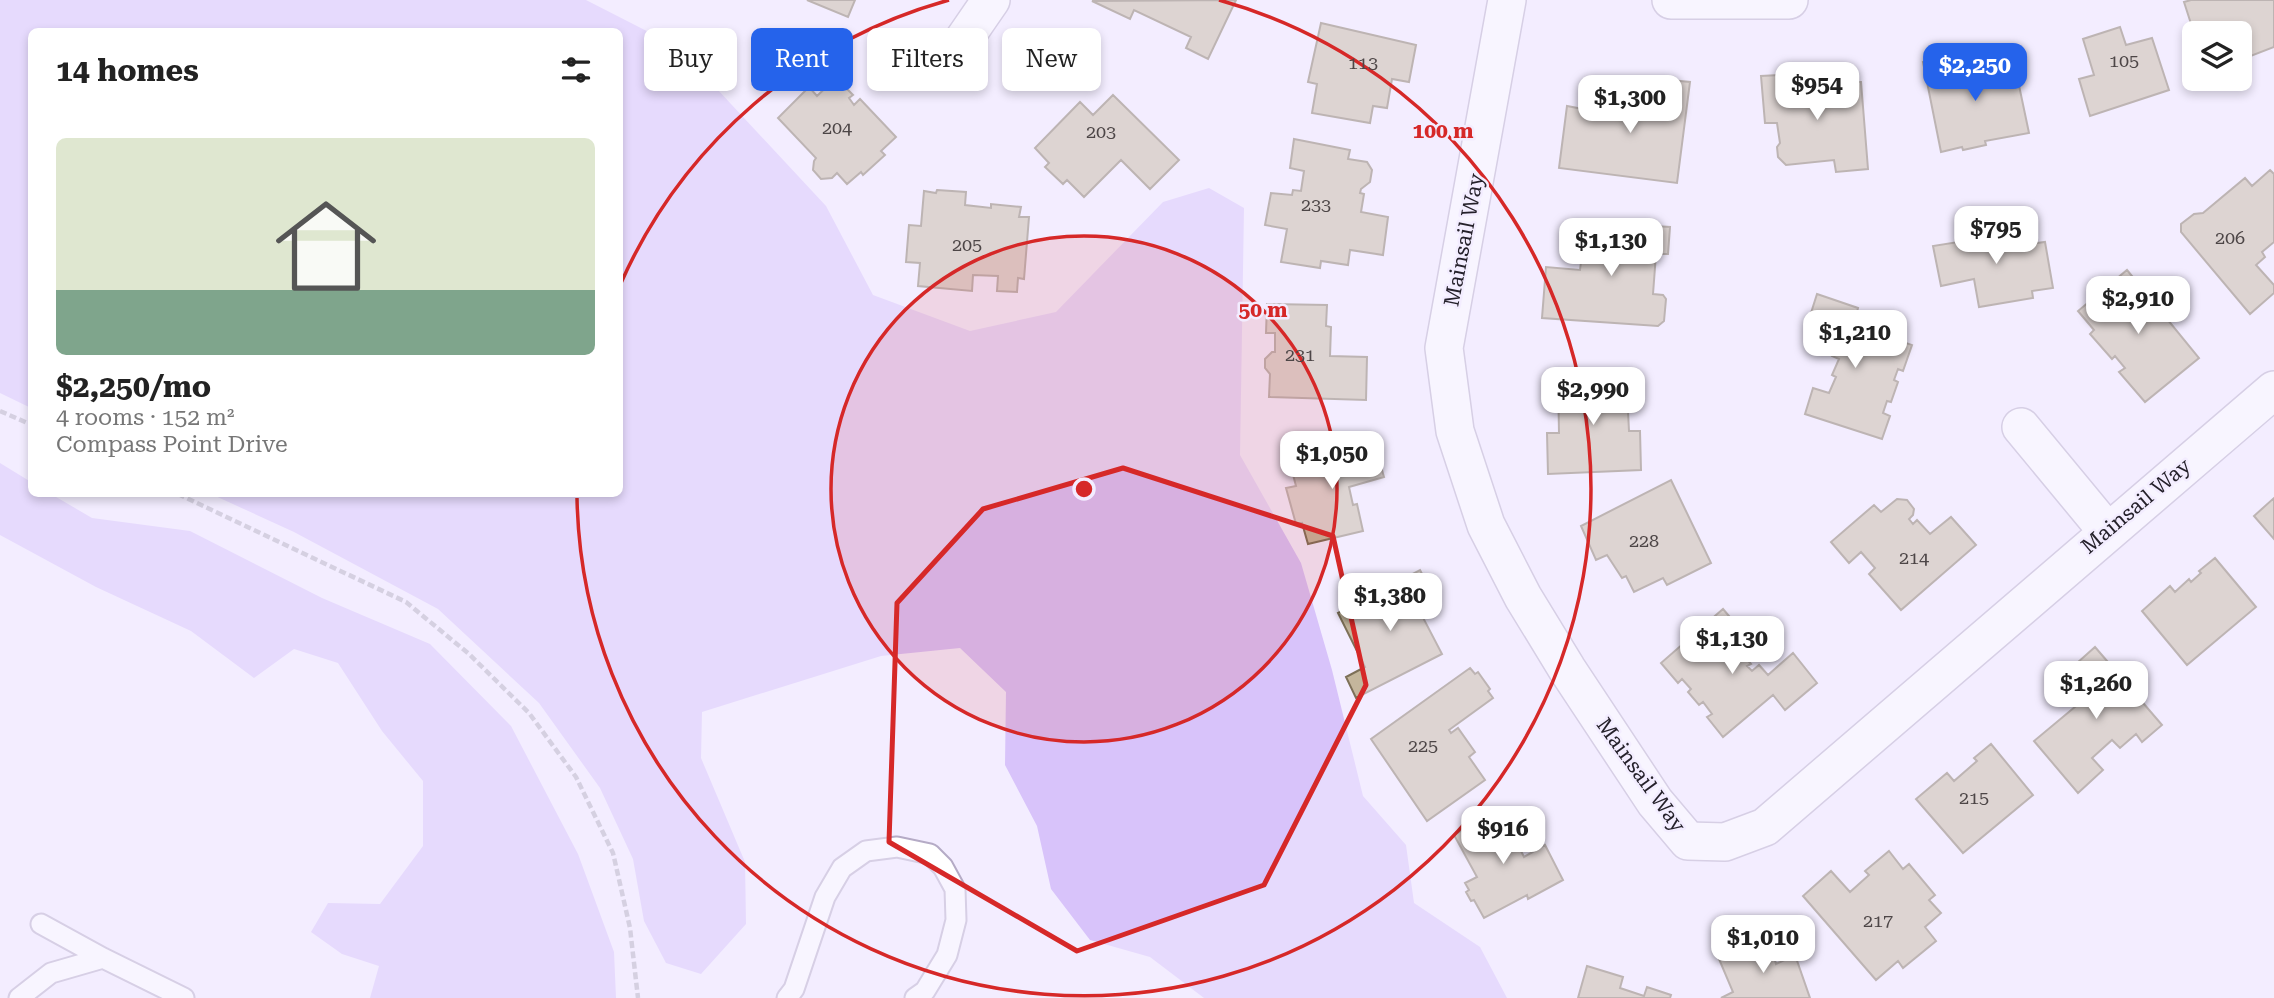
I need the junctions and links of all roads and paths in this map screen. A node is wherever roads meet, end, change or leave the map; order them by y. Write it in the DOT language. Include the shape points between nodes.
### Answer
graph roads {
  1 [pos="991,0"];
  2 [pos="1507,0"];
  3 [pos="1671,0"];
  4 [pos="1789,0"];
  5 [pos="972,28"];
  6 [pos="2274,390"];
  7 [pos="0,411"];
  8 [pos="28,423"];
  9 [pos="2021,427"];
  10 [pos="184,497"];
  11 [pos="2107,531"];
  12 [pos="41,924"];
  13 [pos="103,958"];
  14 [pos="19,998"];
  15 [pos="184,998"];
  16 [pos="638,998"];
  17 [pos="787,998"];
  18 [pos="915,998"];
  1 -- 5 [label="street"];
  2 -- 11 [label="street, Mainsail Way" via="1444,348 1454,431 1486,525 1523,597 1655,802 1688,841 1725,842 1765,827"];
  3 -- 4 [label="street"];
  6 -- 11 [label="street, Mainsail Way"];
  7 -- 8 [label="path"];
  9 -- 11 [label="street"];
  10 -- 16 [label="path" via="406,602 469,654 529,713 576,777 613,853 630,928"];
  12 -- 13 [label="lane"];
  13 -- 14 [label="lane" via="51,973"];
  13 -- 15 [label="lane"];
  17 -- 18 [label="lane" via="825,897 842,868 866,850 897,847 930,854 955,889 956,920 947,955 925,991"];
}
